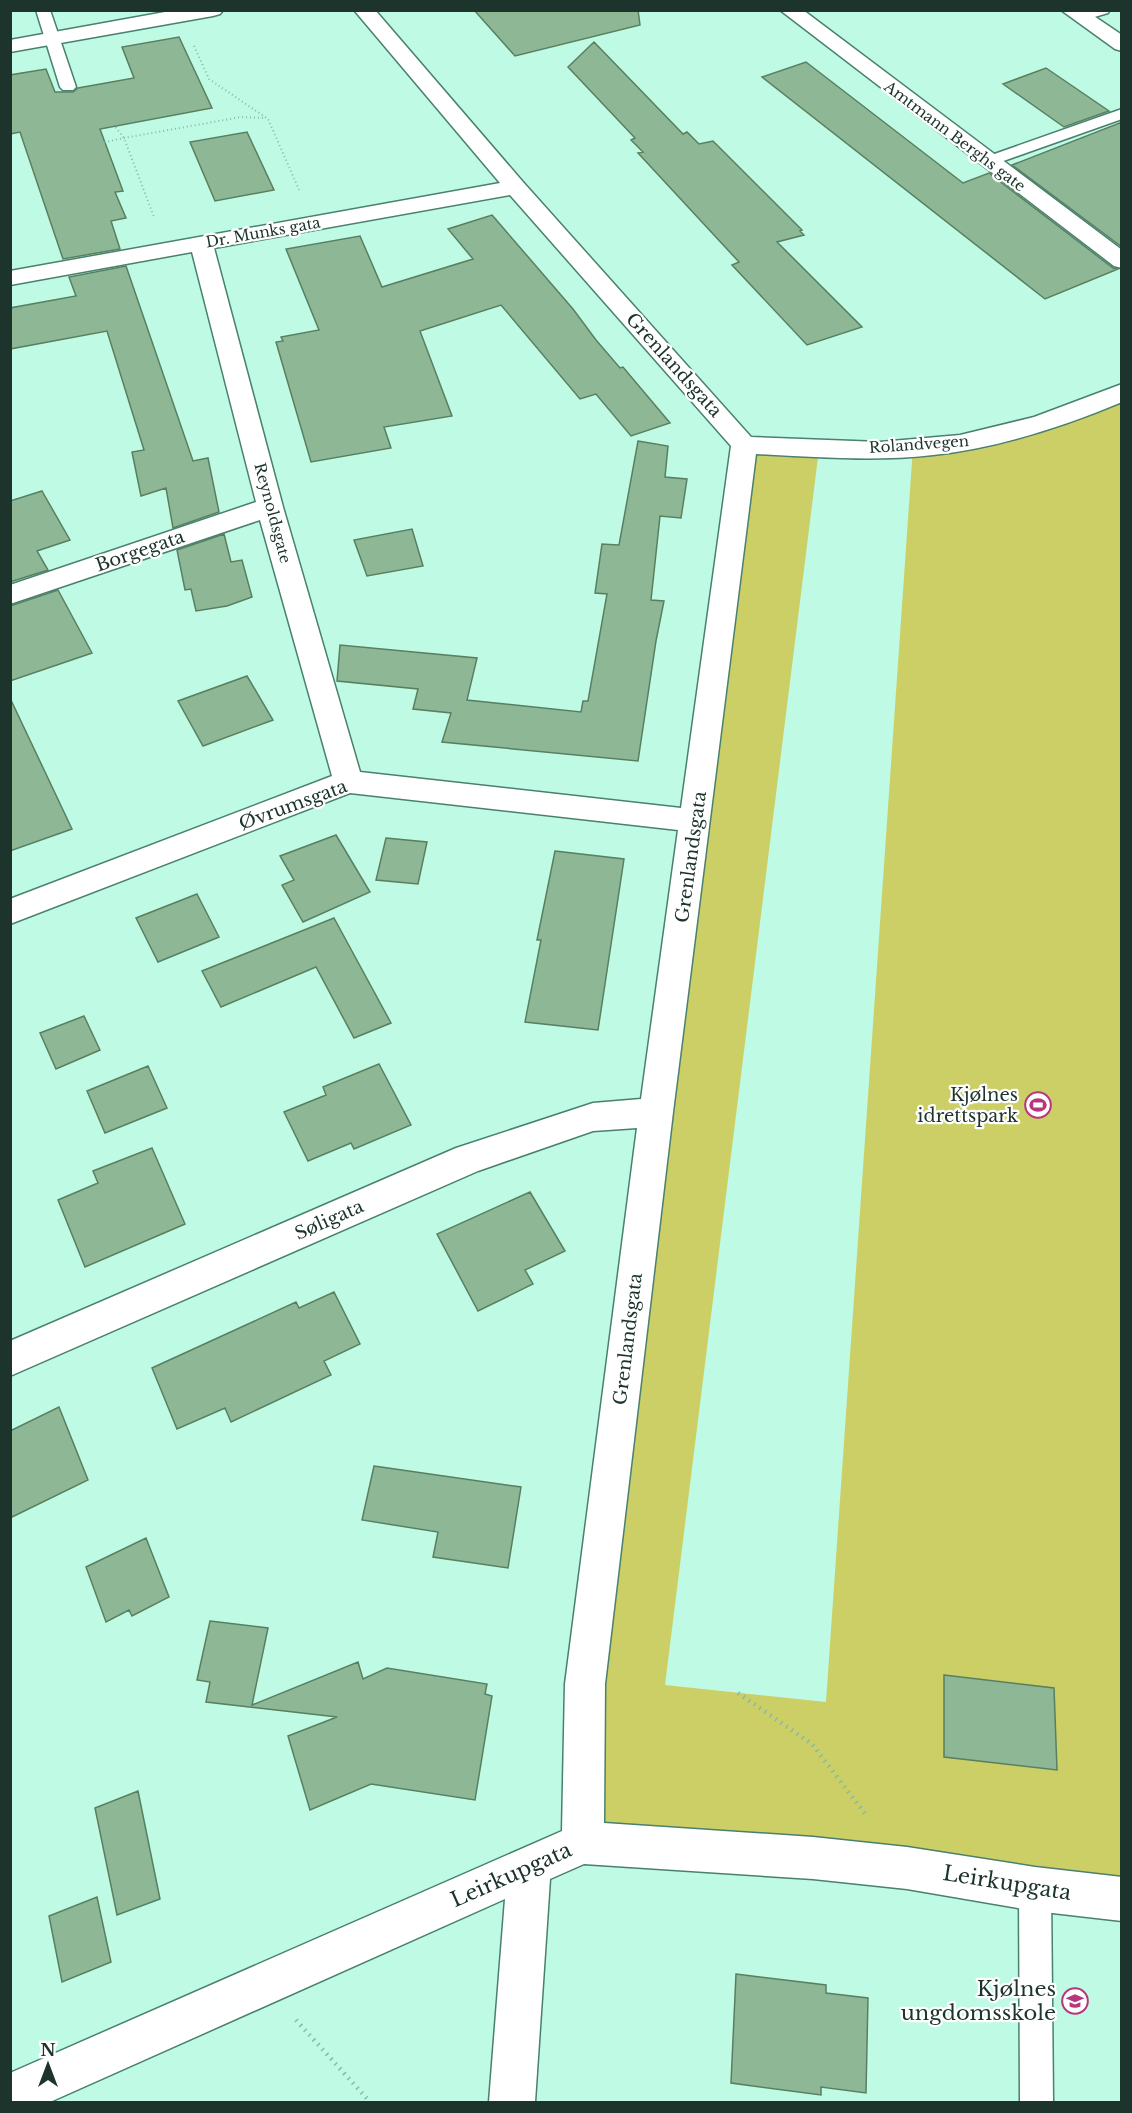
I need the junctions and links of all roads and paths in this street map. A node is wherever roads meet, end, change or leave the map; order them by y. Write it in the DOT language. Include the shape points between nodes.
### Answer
graph roads {
  1 [pos="43,10"];
  2 [pos="213,10"];
  3 [pos="364,10"];
  4 [pos="790,10"];
  5 [pos="1103,10"];
  6 [pos="1076,14"];
  7 [pos="181,16"];
  8 [pos="51,39"];
  9 [pos="1122,45"];
  10 [pos="10,46"];
  11 [pos="68,87"];
  12 [pos="96,102"];
  13 [pos="1122,114"];
  14 [pos="268,118"];
  15 [pos="124,138"];
  16 [pos="34,158"];
  17 [pos="989,161"];
  18 [pos="515,187"];
  19 [pos="313,223"];
  20 [pos="201,243"];
  21 [pos="166,249"];
  22 [pos="1122,261"];
  23 [pos="10,278"];
  24 [pos="1122,392"];
  25 [pos="744,445"];
  26 [pos="270,507"];
  27 [pos="10,595"];
  28 [pos="348,782"];
  29 [pos="696,821"];
  30 [pos="10,912"];
  31 [pos="656,1112"];
  32 [pos="10,1359"];
  33 [pos="738,1693"];
  34 [pos="583,1843"];
  35 [pos="529,1868"];
  36 [pos="907,1868"];
  37 [pos="1035,1889"];
  38 [pos="1122,1899"];
  39 [pos="263,1983"];
  40 [pos="10,2097"];
  41 [pos="370,2103"];
  42 [pos="512,2103"];
  43 [pos="1038,2103"];
  1 -- 8 [label="lane"];
  2 -- 7 [label="street"];
  3 -- 18 [label="street, Grenlandsgata"];
  4 -- 17 [label="street, Amtmann Berghs gate"];
  5 -- 6 [label="lane"];
  6 -- 9 [label="street"];
  7 -- 8 [label="street"];
  7 -- 14 [label="path" via="209,79"];
  8 -- 10 [label="street"];
  8 -- 11 [label="lane"];
  12 -- 15 [label="path"];
  13 -- 17 [label="lane"];
  14 -- 15 [label="path" via="241,117"];
  14 -- 19 [label="path"];
  15 -- 16 [label="path"];
  15 -- 21 [label="path"];
  17 -- 22 [label="street, Amtmann Berghs gate"];
  18 -- 19 [label="street, Dr. Munks gata"];
  18 -- 25 [label="street, Grenlandsgata"];
  19 -- 20 [label="street, Dr. Munks gata"];
  20 -- 21 [label="street, Dr. Munks gata"];
  20 -- 26 [label="street, Reynoldsgate"];
  21 -- 23 [label="street, Dr. Munks gata"];
  24 -- 25 [label="street, Rolandvegen" via="1026,429 959,443 819,449"];
  25 -- 29 [label="street, Grenlandsgata"];
  26 -- 27 [label="street, Borgegata"];
  26 -- 28 [label="street, Reynoldsgate"];
  28 -- 29 [label="street, Øvrumsgata"];
  28 -- 30 [label="street, Øvrumsgata"];
  29 -- 31 [label="street, Grenlandsgata"];
  31 -- 32 [label="street, Søligata" via="593,1117 468,1159"];
  31 -- 34 [label="street, Grenlandsgata" via="585,1684"];
  33 -- 36 [label="path" via="812,1744"];
  34 -- 35 [label="street, Leirkupgata"];
  34 -- 36 [label="street, Leirkupgata"];
  35 -- 39 [label="street, Leirkupgata"];
  35 -- 42 [label="street"];
  36 -- 37 [label="street, Leirkupgata"];
  37 -- 38 [label="street, Leirkupgata"];
  37 -- 43 [label="lane"];
  39 -- 40 [label="street, Leirkupgata"];
  39 -- 41 [label="path"];
}
